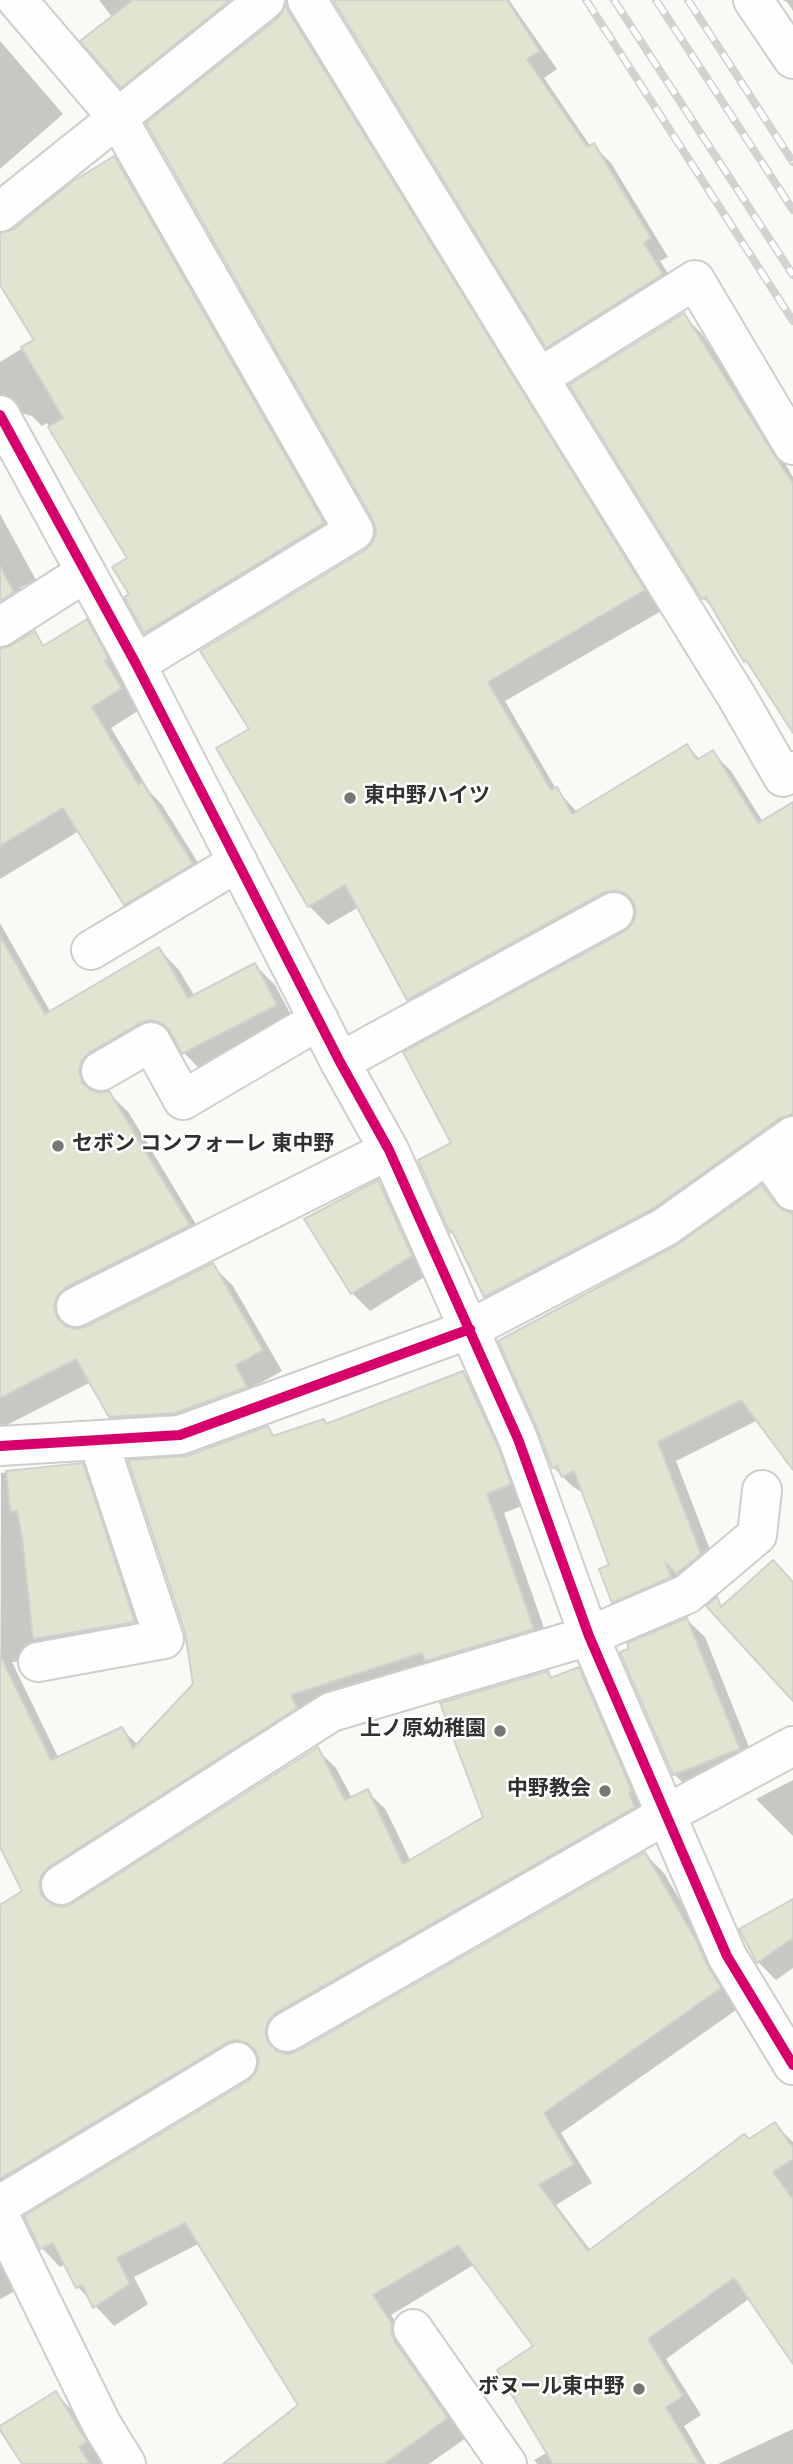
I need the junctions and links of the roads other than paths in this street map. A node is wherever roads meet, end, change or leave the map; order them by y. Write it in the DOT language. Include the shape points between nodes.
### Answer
graph roads {
  1 [pos="17,0"];
  2 [pos="265,0"];
  3 [pos="307,0"];
  4 [pos="753,0"];
  5 [pos="793,59"];
  6 [pos="117,117"];
  7 [pos="0,212"];
  8 [pos="539,378"];
  9 [pos="0,415"];
  10 [pos="793,445"];
  11 [pos="86,572"];
  12 [pos="0,627"];
  13 [pos="136,664"];
  14 [pos="793,771"];
  15 [pos="238,862"];
  16 [pos="614,912"];
  17 [pos="92,950"];
  18 [pos="319,1020"];
  19 [pos="340,1062"];
  20 [pos="101,1071"];
  21 [pos="780,1145"];
  22 [pos="389,1150"];
  23 [pos="793,1191"];
  24 [pos="76,1307"];
  25 [pos="470,1329"];
  26 [pos="98,1440"];
  27 [pos="0,1446"];
  28 [pos="762,1490"];
  29 [pos="589,1636"];
  30 [pos="38,1661"];
  31 [pos="793,1746"];
  32 [pos="667,1814"];
  33 [pos="61,1885"];
  34 [pos="287,2032"];
  35 [pos="791,2056"];
  36 [pos="237,2063"];
  37 [pos="0,2205"];
  38 [pos="0,2217"];
  39 [pos="413,2329"];
  40 [pos="126,2464"];
  41 [pos="507,2464"];
  1 -- 6 [label="street"];
  2 -- 6 [label="street"];
  3 -- 8 [label="street"];
  4 -- 5 [label="street"];
  6 -- 7 [label="street"];
  6 -- 13 [label="street" via="354,531"];
  8 -- 10 [label="street" via="695,281"];
  8 -- 14 [label="street" via="783,777"];
  9 -- 11 [label="street"];
  11 -- 12 [label="street"];
  11 -- 13 [label="street"];
  13 -- 15 [label="street"];
  15 -- 17 [label="street"];
  15 -- 18 [label="street"];
  16 -- 19 [label="street"];
  18 -- 19 [label="street"];
  18 -- 20 [label="street" via="183,1100 151,1042"];
  19 -- 22 [label="street"];
  21 -- 23 [label="street"];
  21 -- 25 [label="street" via="665,1227"];
  22 -- 24 [label="street"];
  22 -- 25 [label="street"];
  25 -- 26 [label="street" via="180,1435"];
  25 -- 29 [label="street" via="519,1439"];
  26 -- 27 [label="street"];
  26 -- 30 [label="street" via="164,1639"];
  28 -- 29 [label="street" via="757,1535 687,1594"];
  29 -- 32 [label="street"];
  29 -- 33 [label="street" via="331,1712"];
  31 -- 32 [label="street"];
  32 -- 34 [label="street"];
  32 -- 35 [label="street" via="727,1956"];
  36 -- 37 [label="street"];
  38 -- 40 [label="street" via="102,2426"];
  39 -- 41 [label="street"];
}
